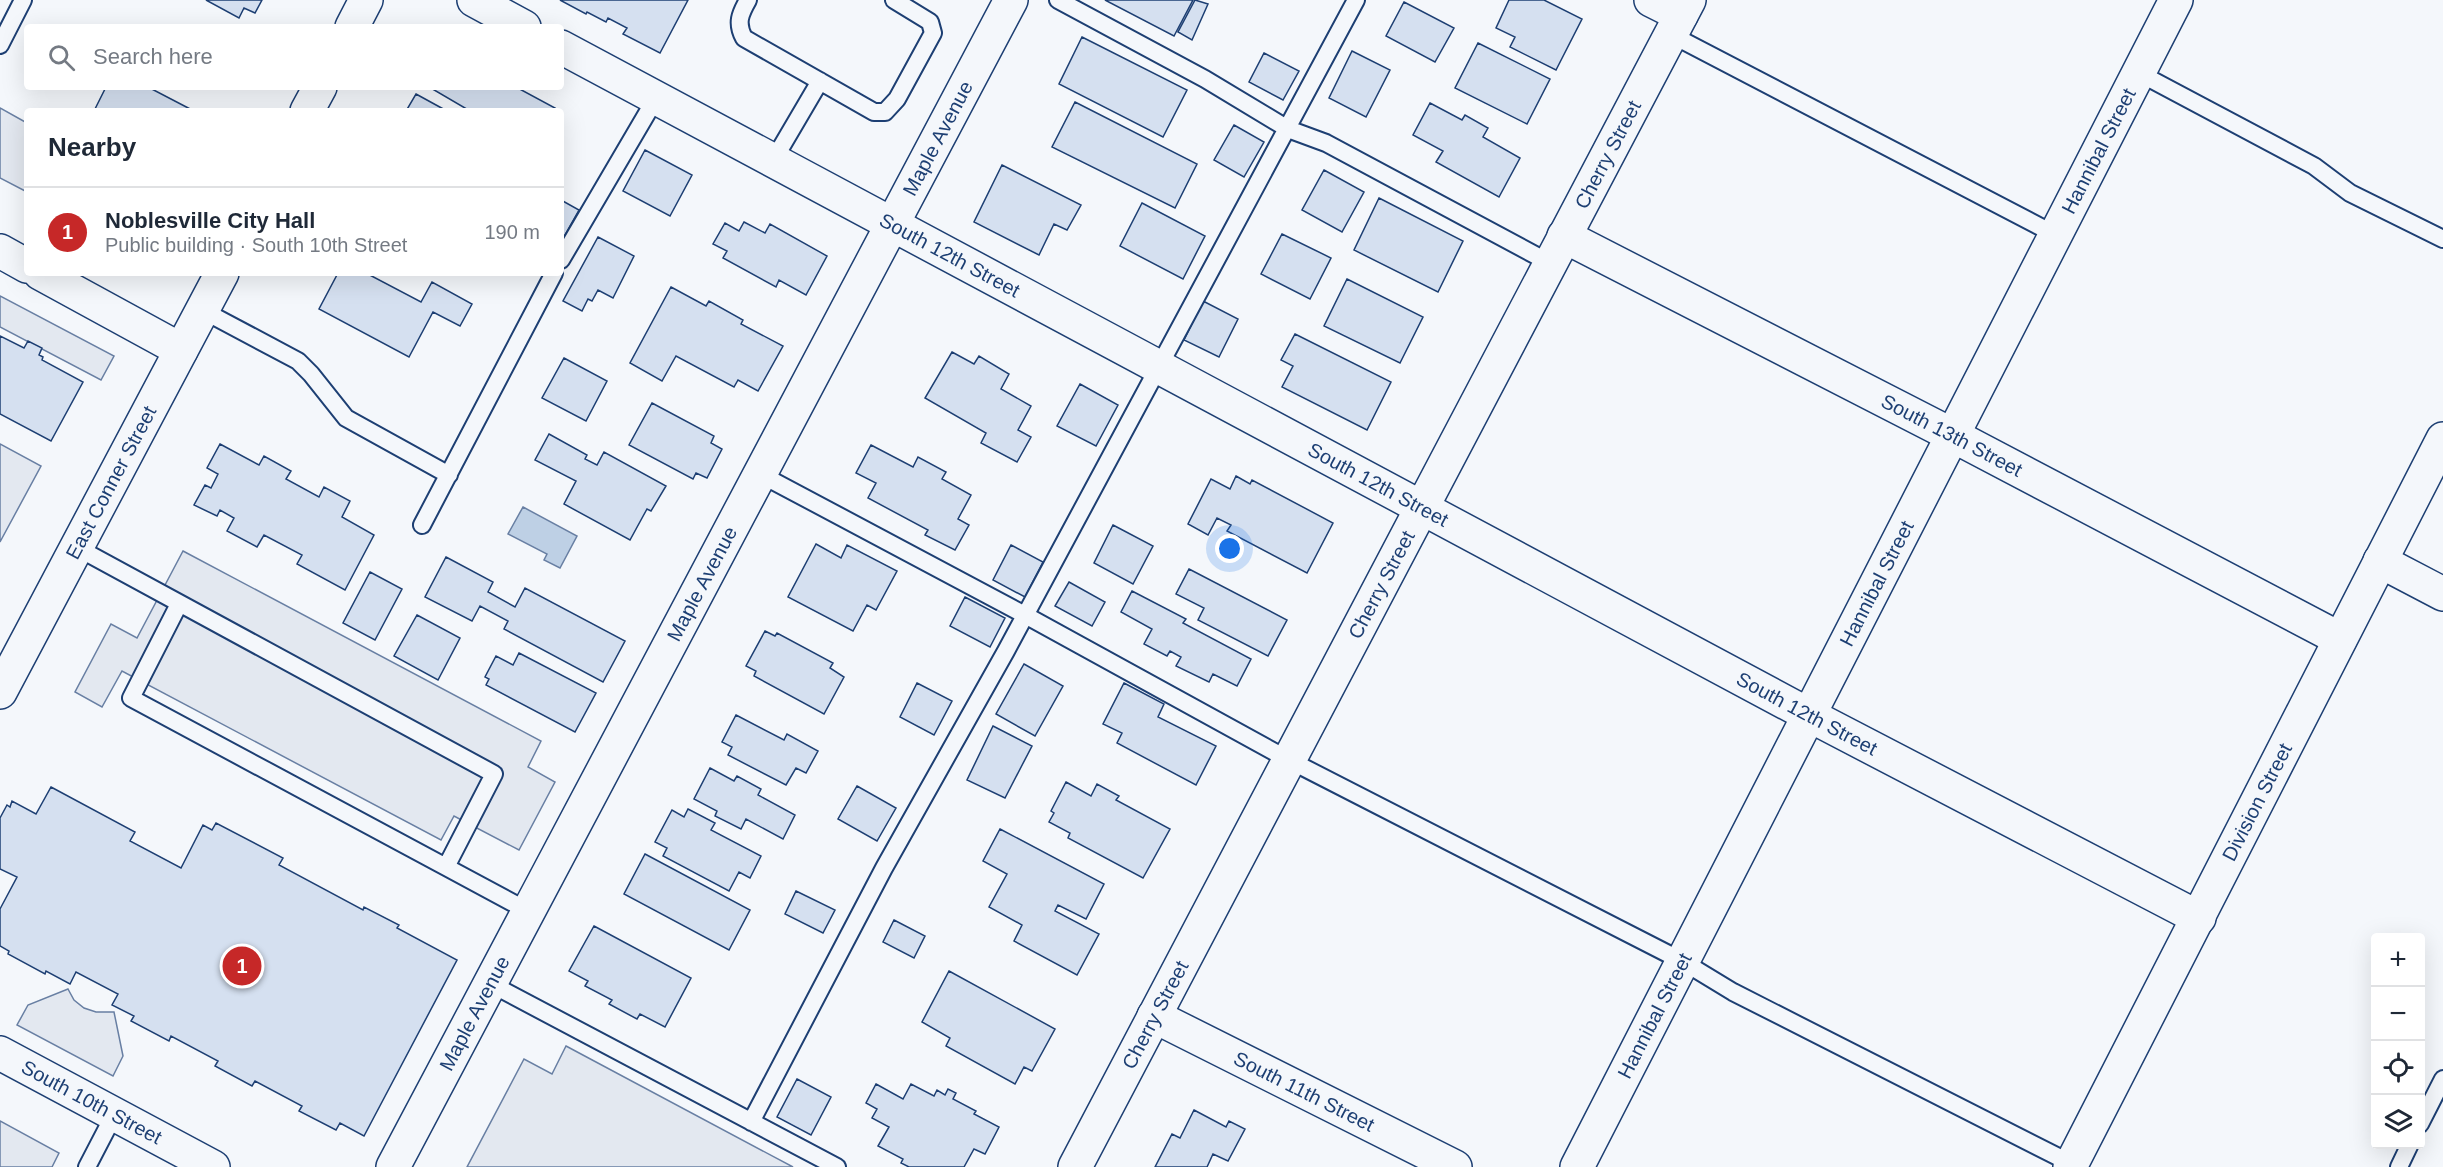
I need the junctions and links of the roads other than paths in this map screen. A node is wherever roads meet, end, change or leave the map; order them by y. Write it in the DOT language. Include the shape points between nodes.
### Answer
graph roads {
  1 [pos="23,0"];
  2 [pos="366,0"];
  3 [pos="474,0"];
  4 [pos="748,0"];
  5 [pos="894,0"];
  6 [pos="1011,0"];
  7 [pos="1058,0"];
  8 [pos="1356,0"];
  9 [pos="1651,0"];
  10 [pos="2176,0"];
  11 [pos="1680,16"];
  12 [pos="354,24"];
  13 [pos="518,24"];
  14 [pos="0,45"];
  15 [pos="564,49"];
  16 [pos="2139,73"];
  17 [pos="820,81"];
  18 [pos="318,90"];
  19 [pos="656,98"];
  20 [pos="309,108"];
  21 [pos="1288,129"];
  22 [pos="773,161"];
  23 [pos="892,225"];
  24 [pos="2055,235"];
  25 [pos="2443,239"];
  26 [pos="1557,249"];
  27 [pos="0,251"];
  28 [pos="564,255"];
  29 [pos="24,264"];
  30 [pos="45,276"];
  31 [pos="220,276"];
  32 [pos="552,276"];
  33 [pos="202,310"];
  34 [pos="181,350"];
  35 [pos="1157,367"];
  36 [pos="1953,435"];
  37 [pos="2443,439"];
  38 [pos="760,474"];
  39 [pos="449,475"];
  40 [pos="1421,508"];
  41 [pos="422,525"];
  42 [pos="76,548"];
  43 [pos="2380,561"];
  44 [pos="2443,594"];
  45 [pos="178,604"];
  46 [pos="1025,615"];
  47 [pos="2340,639"];
  48 [pos="0,692"];
  49 [pos="1809,715"];
  50 [pos="1289,760"];
  51 [pos="446,867"];
  52 [pos="528,911"];
  53 [pos="2199,918"];
  54 [pos="1682,961"];
  55 [pos="491,984"];
  56 [pos="1154,1016"];
  57 [pos="0,1053"];
  58 [pos="2443,1078"];
  59 [pos="114,1115"];
  60 [pos="2425,1116"];
  61 [pos="751,1122"];
  62 [pos="2408,1149"];
  63 [pos="205,1165"];
  64 [pos="2073,1166"];
  65 [pos="87,1167"];
  66 [pos="393,1167"];
  67 [pos="837,1167"];
  68 [pos="1075,1167"];
  69 [pos="1455,1167"];
  70 [pos="1577,1167"];
  71 [pos="2399,1167"];
  1 -- 14 [label="lane"];
  2 -- 12 [label="street"];
  3 -- 13 [label="street"];
  4 -- 17 [label="lane" via="738,27 744,38"];
  5 -- 17 [label="lane" via="930,22 933,33 897,99 885,112 874,112"];
  6 -- 23 [label="street, Maple Avenue"];
  7 -- 21 [label="lane" via="1205,79"];
  8 -- 21 [label="lane"];
  9 -- 11 [label="street"];
  10 -- 16 [label="street, Hannibal Street"];
  11 -- 24 [label="lane"];
  11 -- 26 [label="street, Cherry Street"];
  15 -- 19 [label="street, South 12th Street"];
  16 -- 24 [label="street, Hannibal Street"];
  16 -- 25 [label="lane" via="2314,166 2350,193"];
  17 -- 22 [label="lane"];
  18 -- 20 [label="street"];
  19 -- 22 [label="street, South 12th Street"];
  19 -- 28 [label="lane"];
  21 -- 26 [label="lane"];
  21 -- 35 [label="lane"];
  22 -- 23 [label="street, South 12th Street"];
  23 -- 35 [label="street, South 12th Street"];
  23 -- 38 [label="street, Maple Avenue"];
  24 -- 36 [label="street, Hannibal Street"];
  26 -- 36 [label="street, South 13th Street"];
  26 -- 40 [label="street, Cherry Street"];
  27 -- 29 [label="street"];
  30 -- 34 [label="street"];
  31 -- 33 [label="street, East Conner Street"];
  32 -- 39 [label="lane"];
  33 -- 34 [label="street, East Conner Street"];
  33 -- 39 [label="lane" via="298,361 346,418"];
  34 -- 42 [label="street, East Conner Street"];
  35 -- 40 [label="street, South 12th Street"];
  35 -- 46 [label="lane"];
  36 -- 47 [label="street, South 13th Street"];
  36 -- 49 [label="street, Hannibal Street"];
  37 -- 43 [label="street, Division Street"];
  38 -- 46 [label="lane"];
  38 -- 52 [label="street, Maple Avenue"];
  39 -- 41 [label="lane"];
  40 -- 49 [label="street, South 12th Street"];
  40 -- 50 [label="street, Cherry Street"];
  42 -- 45 [label="lane"];
  42 -- 48 [label="street, East Conner Street"];
  43 -- 44 [label="street"];
  43 -- 47 [label="street, Division Street"];
  45 -- 51 [label="lane" via="131,698"];
  45 -- 51 [label="lane" via="494,774"];
  46 -- 50 [label="lane"];
  46 -- 61 [label="lane" via="884,868"];
  47 -- 53 [label="street, Division Street"];
  49 -- 53 [label="street, South 12th Street"];
  49 -- 54 [label="street, Hannibal Street"];
  50 -- 54 [label="lane"];
  50 -- 56 [label="street, Cherry Street"];
  51 -- 52 [label="lane"];
  52 -- 55 [label="street, Maple Avenue"];
  53 -- 64 [label="street, Division Street"];
  54 -- 64 [label="lane" via="1733,992"];
  54 -- 70 [label="street, Hannibal Street"];
  55 -- 61 [label="lane"];
  55 -- 66 [label="street, Maple Avenue"];
  56 -- 68 [label="street, Cherry Street"];
  56 -- 69 [label="street, South 11th Street"];
  57 -- 59 [label="street, South 10th Street"];
  58 -- 60 [label="lane"];
  59 -- 63 [label="street, South 10th Street"];
  59 -- 65 [label="lane"];
  61 -- 67 [label="lane"];
  62 -- 71 [label="lane"];
}
